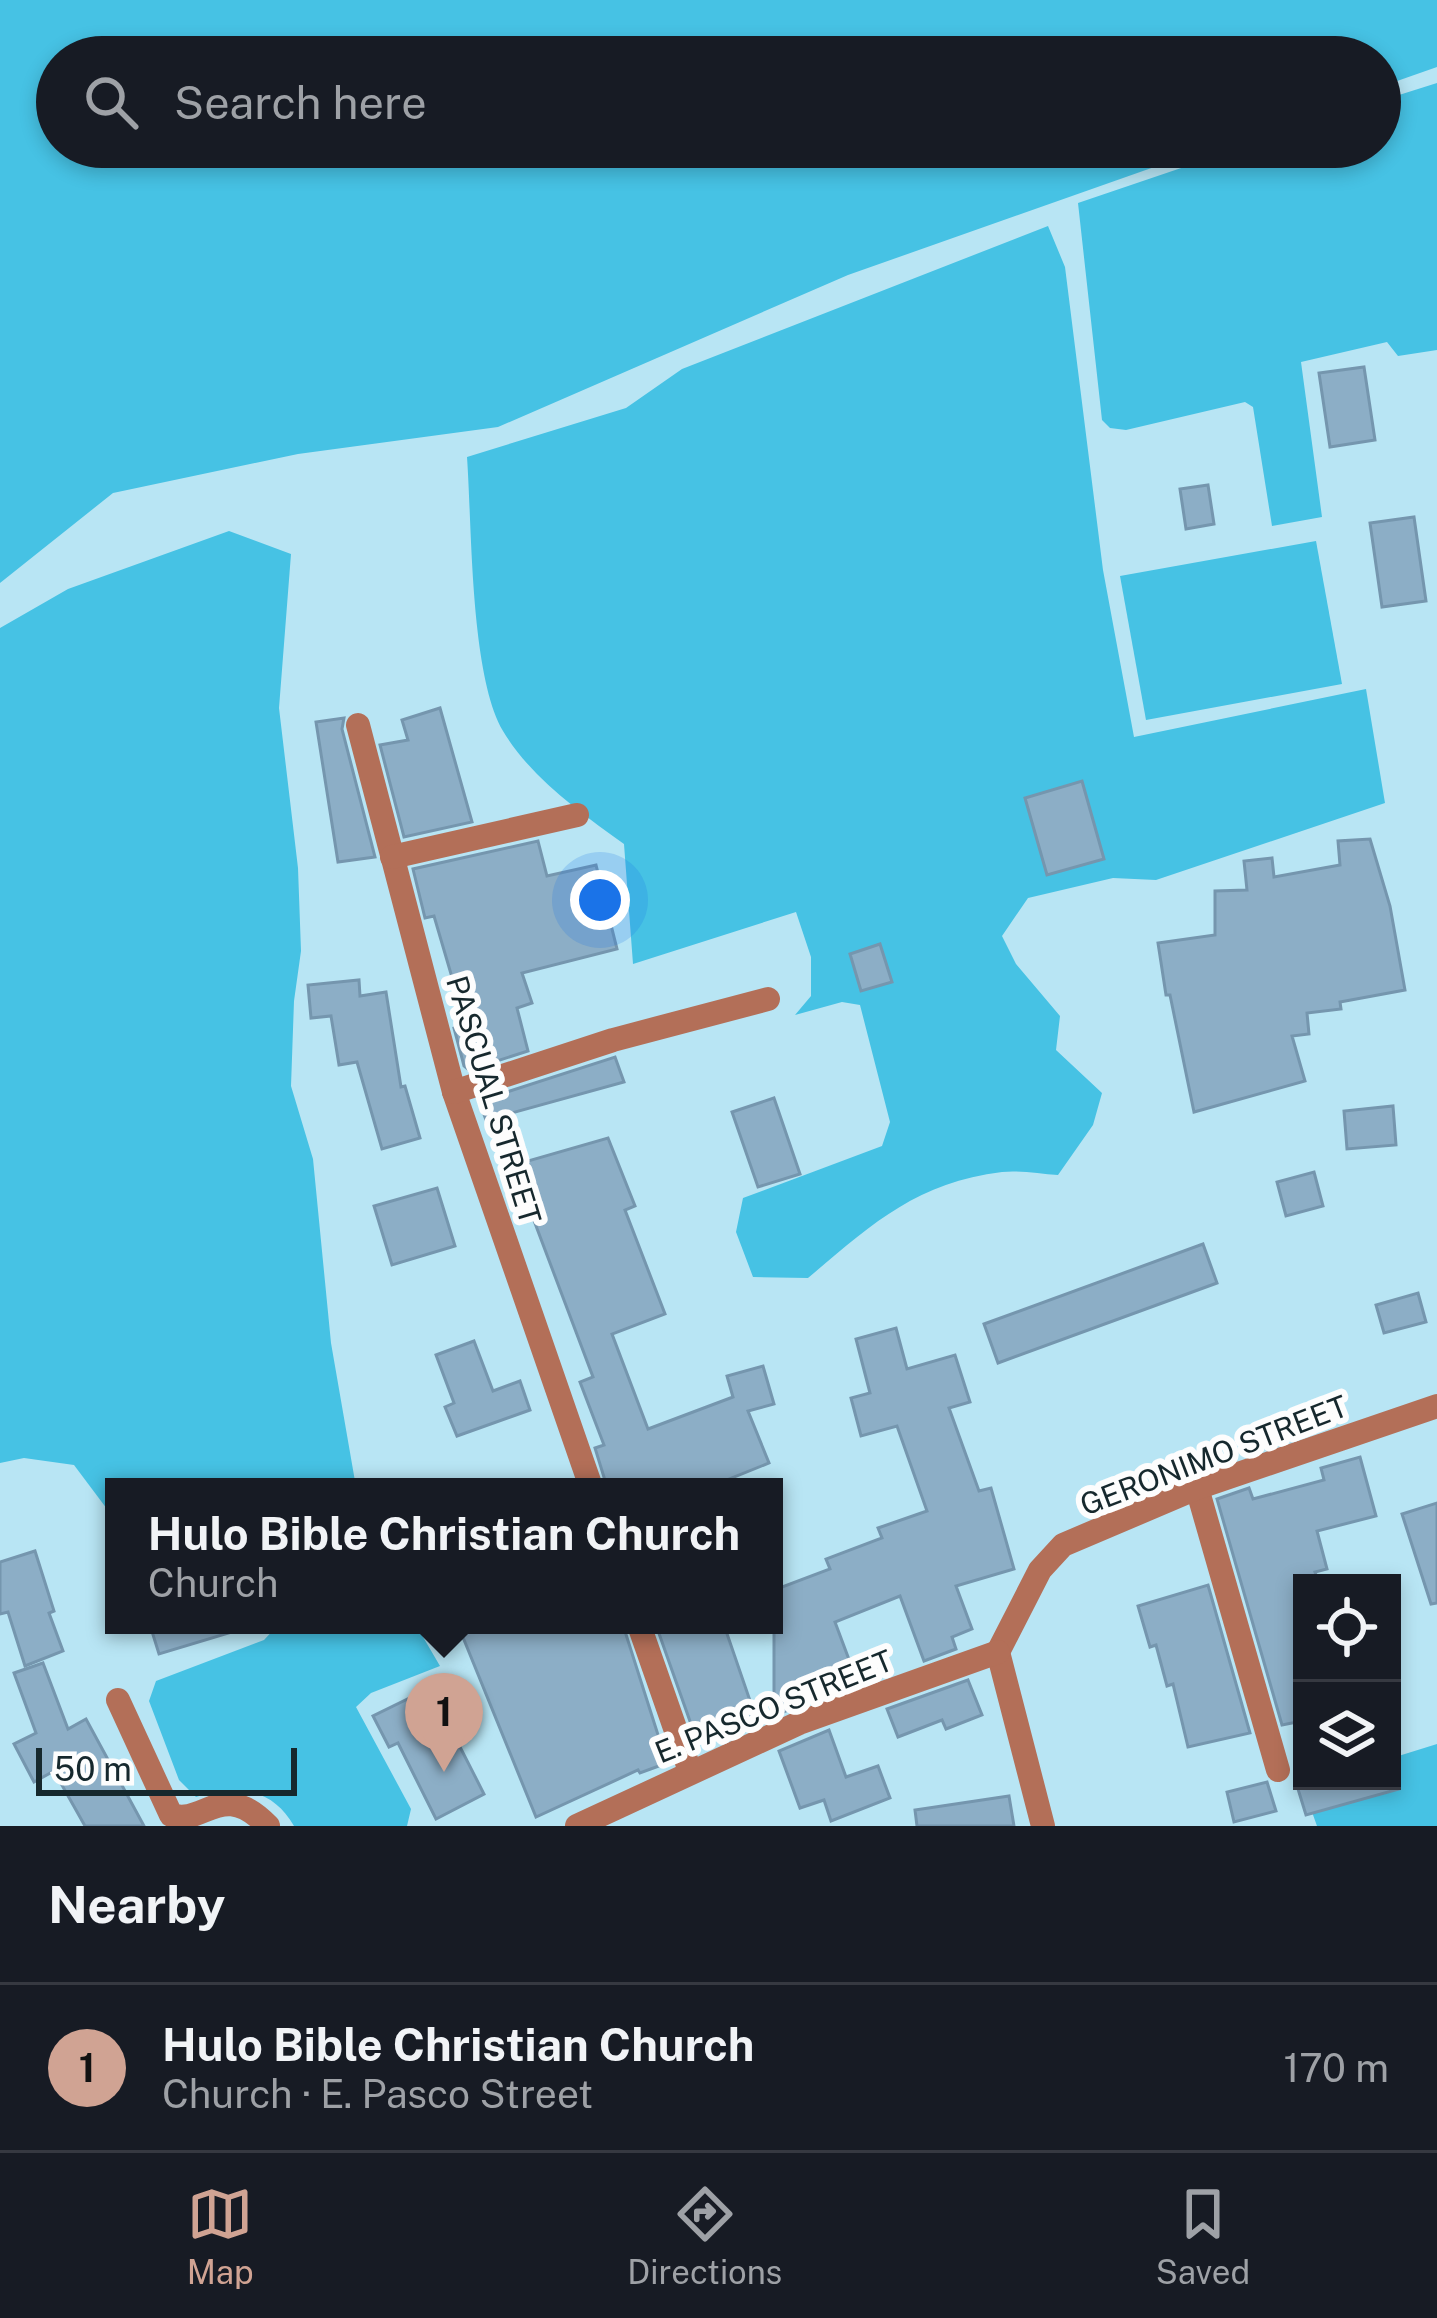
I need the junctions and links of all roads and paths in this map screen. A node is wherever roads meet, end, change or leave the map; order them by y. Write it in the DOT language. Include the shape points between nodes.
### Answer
graph roads {
  1 [pos="358,724"];
  2 [pos="578,815"];
  3 [pos="392,857"];
  4 [pos="768,999"];
  5 [pos="454,1093"];
  6 [pos="1437,1406"];
  7 [pos="588,1478"];
  8 [pos="1197,1488"];
  9 [pos="642,1634"];
  10 [pos="998,1652"];
  11 [pos="118,1700"];
  12 [pos="1278,1770"];
  13 [pos="690,1771"];
  14 [pos="268,1826"];
  15 [pos="577,1826"];
  16 [pos="1043,1826"];
  1 -- 3 [label="street, PASCUAL STREET"];
  2 -- 3 [label="street"];
  3 -- 5 [label="street, PASCUAL STREET"];
  4 -- 5 [label="street"];
  5 -- 7 [label="street, PASCUAL STREET"];
  6 -- 8 [label="street, GERONIMO STREET"];
  8 -- 10 [label="street, GERONIMO STREET" via="1063,1545 1040,1570"];
  8 -- 12 [label="street"];
  9 -- 13 [label="street"];
  10 -- 13 [label="street, E. PASCO STREET"];
  10 -- 16 [label="street"];
  11 -- 14 [label="street" via="178,1821 239,1806"];
  13 -- 15 [label="street, E. PASCO STREET"];
}
